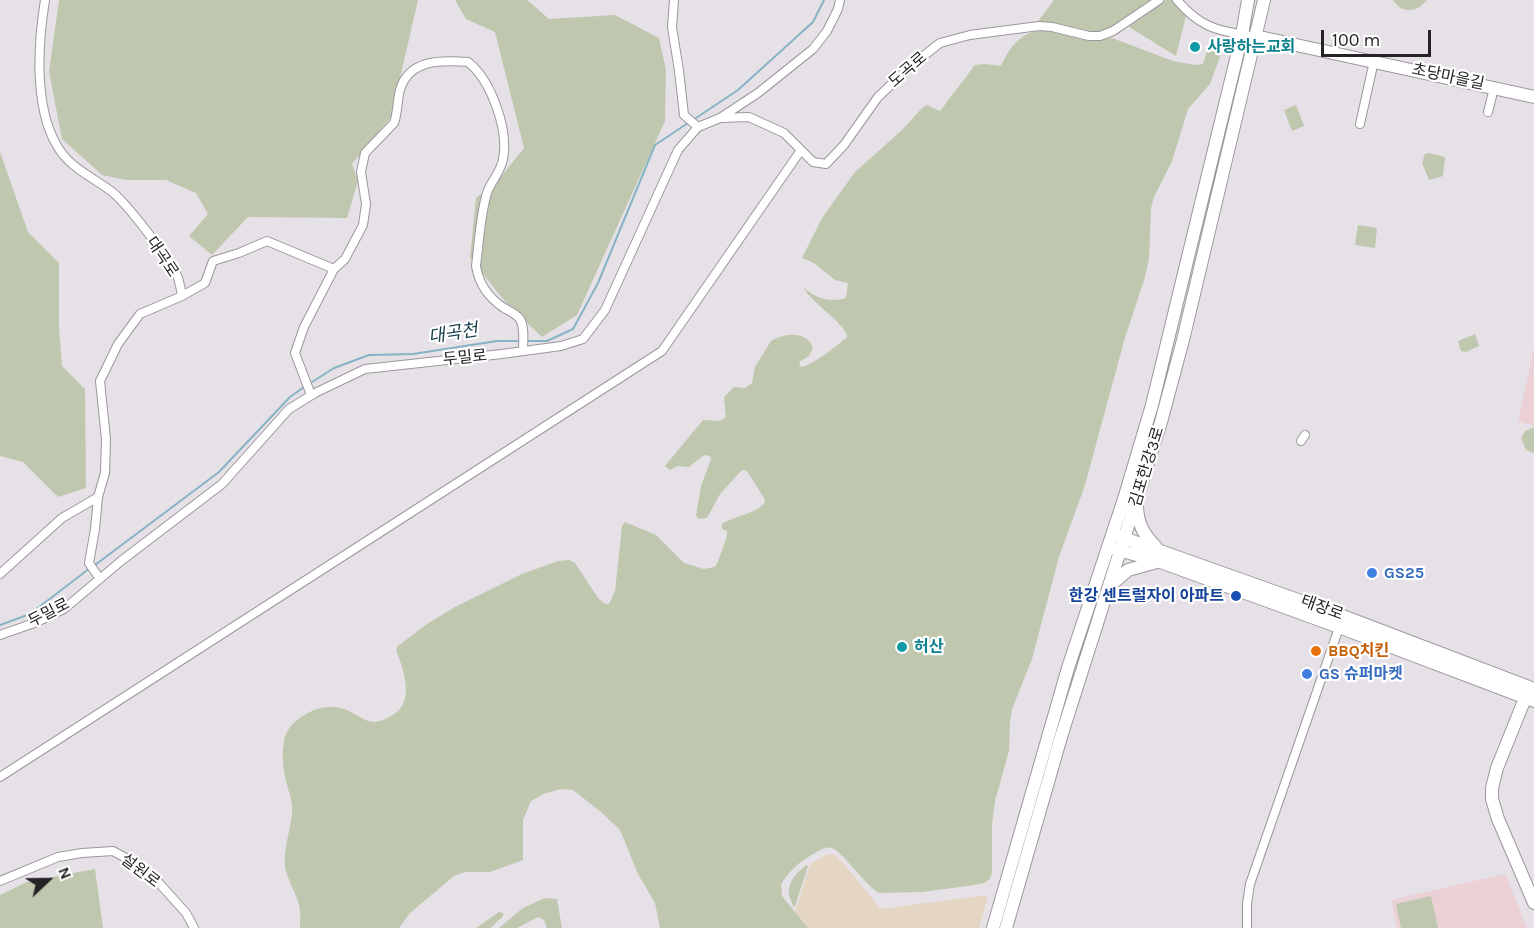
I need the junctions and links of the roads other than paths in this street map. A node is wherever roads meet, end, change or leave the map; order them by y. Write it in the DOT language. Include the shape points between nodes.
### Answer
graph roads {
  1 [pos="45,0"];
  2 [pos="674,0"];
  3 [pos="840,0"];
  4 [pos="1159,0"];
  5 [pos="1177,0"];
  6 [pos="1248,0"];
  7 [pos="1264,0"];
  8 [pos="1242,34"];
  9 [pos="1255,36"];
  10 [pos="1374,61"];
  11 [pos="1494,87"];
  12 [pos="1534,96"];
  13 [pos="1488,112"];
  14 [pos="720,118"];
  15 [pos="1360,124"];
  16 [pos="696,126"];
  17 [pos="801,150"];
  18 [pos="334,269"];
  19 [pos="182,296"];
  20 [pos="523,349"];
  21 [pos="310,393"];
  22 [pos="98,498"];
  23 [pos="1137,502"];
  24 [pos="1117,542"];
  25 [pos="1159,556"];
  26 [pos="94,571"];
  27 [pos="0,574"];
  28 [pos="1109,587"];
  29 [pos="1341,622"];
  30 [pos="0,635"];
  31 [pos="1531,690"];
  32 [pos="0,777"];
  33 [pos="0,881"];
  34 [pos="1534,903"];
  35 [pos="194,928"];
  36 [pos="993,928"];
  37 [pos="1006,928"];
  38 [pos="1247,928"];
  1 -- 19 [label="street, 대곡로" via="40,41 43,113 56,144 72,165 113,192 135,218 177,276"];
  2 -- 16 [label="street" via="672,27 684,115"];
  3 -- 14 [label="street, 두밀로" via="827,31 813,49"];
  4 -- 17 [label="street, 도곡로" via="1100,36 1052,27 1022,28 940,43 878,97 826,164 813,162"];
  5 -- 8 [label="street" via="1210,28"];
  6 -- 8 [label="street, 김포한강3로"];
  7 -- 9 [label="street, 김포한강3로"];
  8 -- 9 [label="street"];
  8 -- 24 [label="street, 김포한강3로"];
  9 -- 10 [label="street, 초당마을길"];
  9 -- 23 [label="street, 김포한강3로" via="1183,339"];
  10 -- 11 [label="street, 초당마을길"];
  10 -- 15 [label="street"];
  11 -- 12 [label="street, 초당마을길"];
  11 -- 13 [label="street"];
  14 -- 16 [label="street, 두밀로"];
  14 -- 17 [label="street" via="749,117 784,133"];
  16 -- 20 [label="street, 두밀로" via="678,150 605,310 583,339 561,346"];
  17 -- 32 [label="street" via="662,351"];
  18 -- 19 [label="street" via="267,241 213,261 205,283"];
  18 -- 20 [label="street" via="345,259 363,225 366,204 362,163 366,153 394,123 405,77 423,64 468,62 482,75 505,144 501,169 488,192 477,276 492,299 521,320"];
  18 -- 21 [label="street" via="295,353"];
  19 -- 22 [label="street, 대곡로" via="140,314 118,344 100,381 106,450"];
  20 -- 21 [label="street, 두밀로" via="365,369"];
  21 -- 26 [label="street, 두밀로" via="289,409 222,484"];
  22 -- 26 [label="street, 대곡로"];
  22 -- 27 [label="street" via="62,518"];
  23 -- 24 [label="street, 김포한강3로"];
  23 -- 25 [label="street" via="1140,525"];
  24 -- 25 [label="street"];
  24 -- 28 [label="street, 김포한강3로"];
  24 -- 36 [label="street, 김포한강3로" via="1068,668"];
  25 -- 28 [label="street" via="1128,570"];
  25 -- 29 [label="street"];
  26 -- 30 [label="street, 두밀로" via="64,609"];
  28 -- 37 [label="street, 김포한강3로"];
  29 -- 31 [label="street"];
  29 -- 38 [label="street" via="1250,884"];
  31 -- 34 [label="street" via="1494,776 1492,799"];
  33 -- 35 [label="street, 설원로" via="58,857 113,851 159,883"];
}
